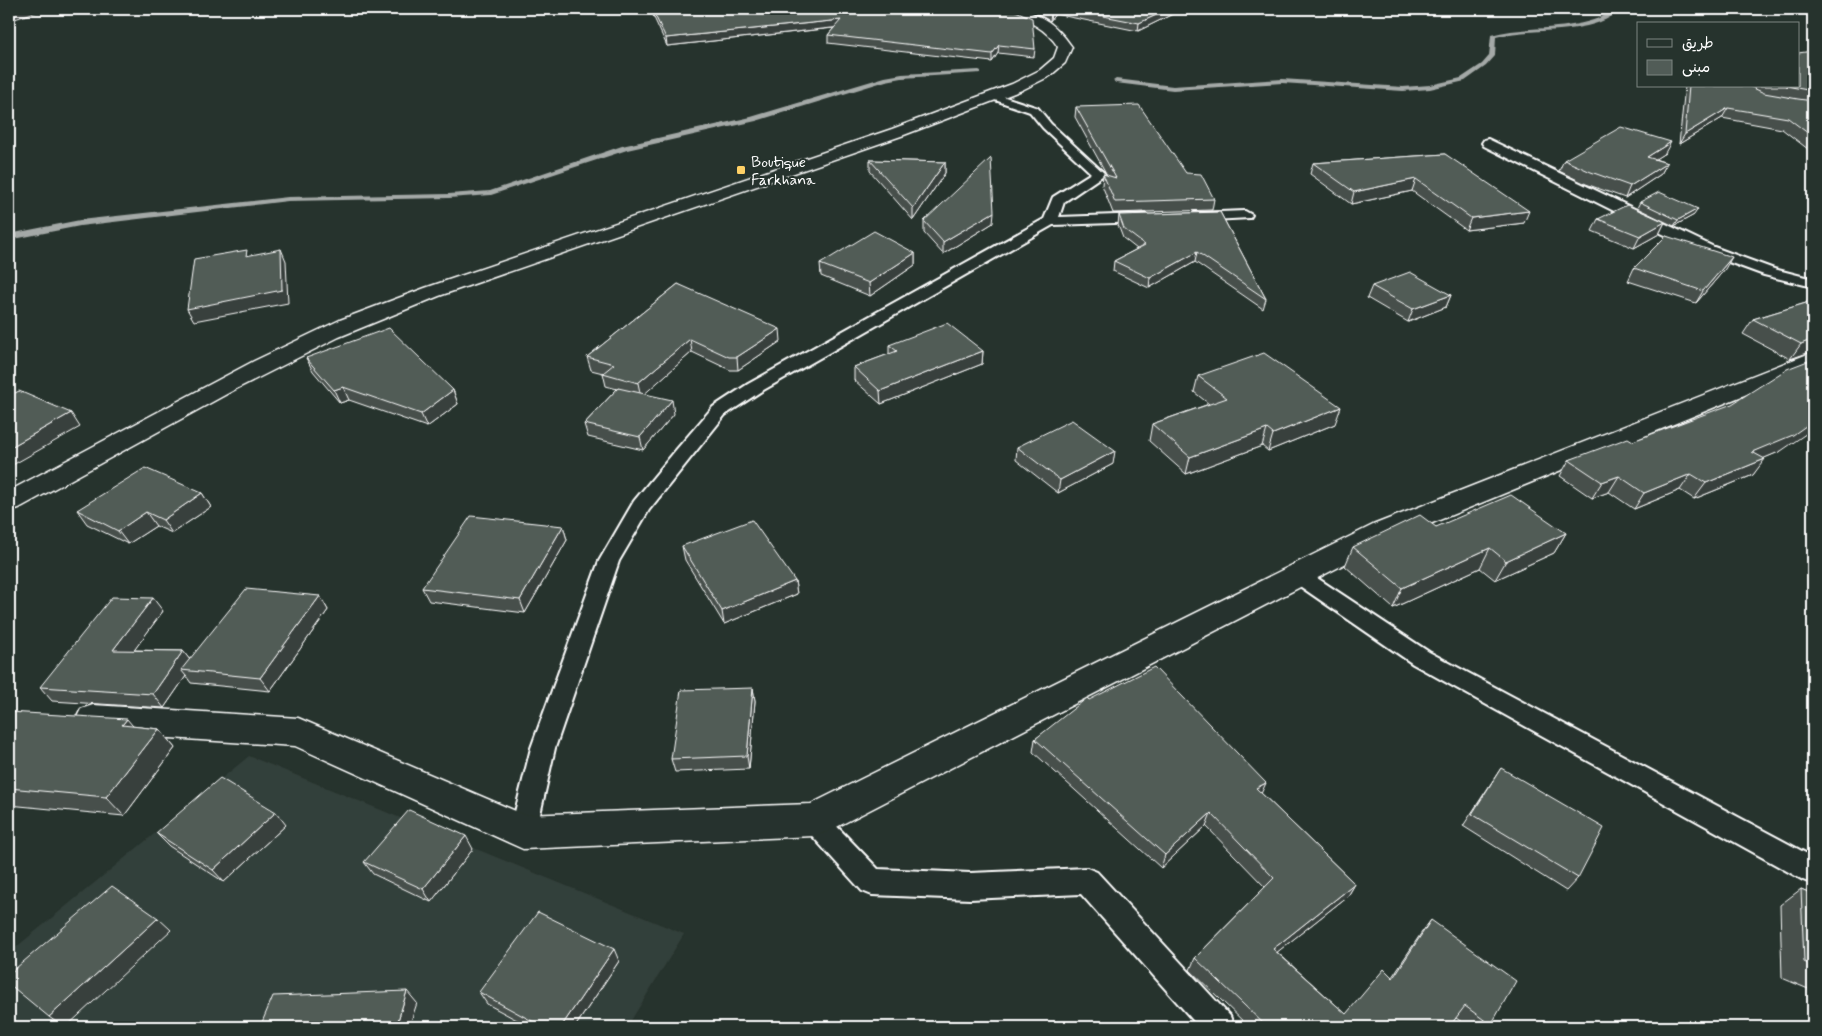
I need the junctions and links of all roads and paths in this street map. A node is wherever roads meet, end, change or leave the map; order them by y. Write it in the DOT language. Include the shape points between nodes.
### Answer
graph roads {
  1 [pos="1023,10"];
  2 [pos="993,96"];
  3 [pos="1488,143"];
  4 [pos="1244,215"];
  5 [pos="1176,217"];
  6 [pos="1157,218"];
  7 [pos="1050,221"];
  8 [pos="1813,283"];
  9 [pos="1813,359"];
  10 [pos="9,502"];
  11 [pos="1298,575"];
  12 [pos="59,717"];
  13 [pos="814,820"];
  14 [pos="523,832"];
  15 [pos="1813,871"];
  16 [pos="1219,1027"];
  1 -- 2 [label="street" via="1058,34 1065,47 1060,60 1045,73"];
  2 -- 7 [label="lane" via="1034,110 1099,174 1058,200"];
  2 -- 10 [label="street" via="359,320 300,347"];
  3 -- 8 [label="lane" via="1722,257"];
  4 -- 5 [label="lane"];
  6 -- 7 [label="lane"];
  7 -- 14 [label="lane" via="754,388 719,411 641,506 610,561 543,748"];
  9 -- 11 [label="street" via="1383,532"];
  11 -- 13 [label="street"];
  11 -- 15 [label="lane" via="1421,658"];
  12 -- 14 [label="street" via="298,732"];
  13 -- 14 [label="street"];
  13 -- 16 [label="lane" via="872,882 970,886 1087,882"];
}
